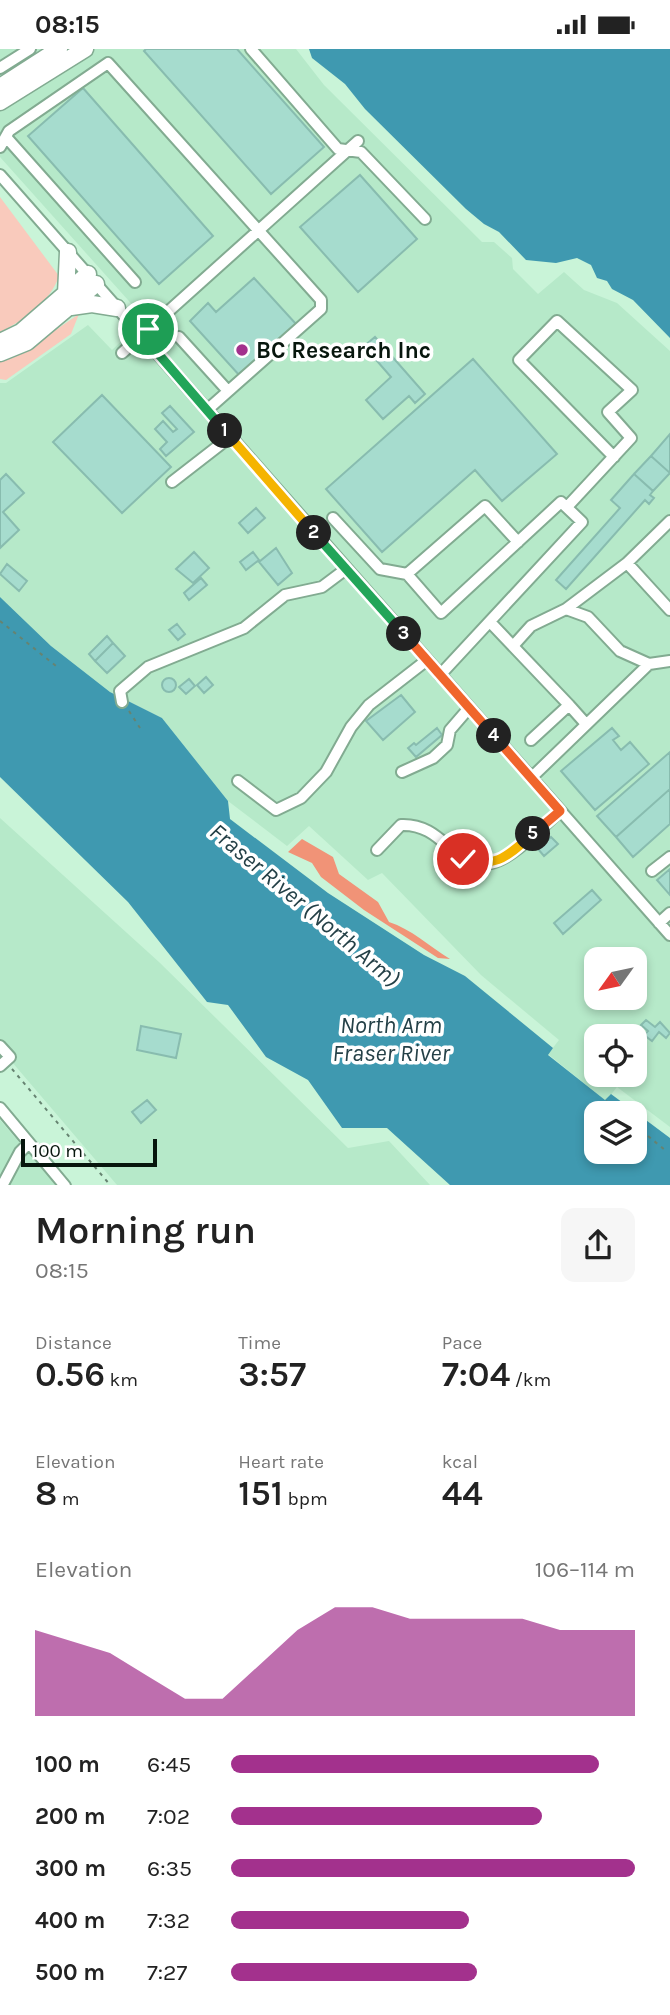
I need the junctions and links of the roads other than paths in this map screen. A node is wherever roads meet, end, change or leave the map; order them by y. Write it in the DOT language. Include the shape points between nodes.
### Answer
graph roads {
  1 [pos="30,49"];
  2 [pos="59,49"];
  3 [pos="85,49"];
  4 [pos="251,49"];
  5 [pos="0,68"];
  6 [pos="25,86"];
  7 [pos="0,87"];
  8 [pos="0,102"];
  9 [pos="0,111"];
  10 [pos="6,137"];
  11 [pos="358,141"];
  12 [pos="0,147"];
  13 [pos="348,150"];
  14 [pos="0,175"];
  15 [pos="425,219"];
  16 [pos="257,231"];
  17 [pos="68,252"];
  18 [pos="92,279"];
  19 [pos="135,282"];
  20 [pos="68,300"];
  21 [pos="117,308"];
  22 [pos="142,335"];
  23 [pos="179,337"];
  24 [pos="0,342"];
  25 [pos="0,353"];
  26 [pos="122,353"];
  27 [pos="228,391"];
  28 [pos="207,410"];
  29 [pos="230,437"];
  30 [pos="614,457"];
  31 [pos="172,482"];
  32 [pos="566,507"];
  33 [pos="333,517"];
  34 [pos="670,521"];
  35 [pos="518,542"];
  36 [pos="627,563"];
  37 [pos="346,569"];
  38 [pos="407,574"];
  39 [pos="566,610"];
  40 [pos="670,610"];
  41 [pos="490,622"];
  42 [pos="513,646"];
  43 [pos="427,660"];
  44 [pos="670,661"];
  45 [pos="649,664"];
  46 [pos="440,675"];
  47 [pos="122,702"];
  48 [pos="569,705"];
  49 [pos="469,708"];
  50 [pos="586,724"];
  51 [pos="531,740"];
  52 [pos="402,772"];
  53 [pos="531,778"];
  54 [pos="238,781"];
  55 [pos="560,811"];
  56 [pos="377,850"];
  57 [pos="670,857"];
  58 [pos="652,871"];
  59 [pos="670,913"];
  60 [pos="659,923"];
  61 [pos="670,935"];
  62 [pos="0,1046"];
  63 [pos="5,1062"];
  64 [pos="0,1108"];
  65 [pos="29,1143"];
  66 [pos="2,1185"];
  67 [pos="65,1185"];
  1 -- 5 [label="street"];
  2 -- 7 [label="highway"];
  3 -- 6 [label="highway"];
  4 -- 13 [label="street" via="338,149"];
  6 -- 8 [label="highway"];
  6 -- 9 [label="highway"];
  10 -- 12 [label="street"];
  10 -- 16 [label="street" via="108,62"];
  10 -- 19 [label="street"];
  11 -- 13 [label="street"];
  13 -- 15 [label="street" via="361,152 370,160"];
  13 -- 16 [label="street"];
  14 -- 17 [label="street"];
  16 -- 22 [label="street"];
  16 -- 27 [label="street" via="321,300 321,309"];
  17 -- 18 [label="street"];
  17 -- 20 [label="highway"];
  18 -- 20 [label="highway"];
  18 -- 21 [label="street"];
  20 -- 21 [label="highway"];
  20 -- 24 [label="highway"];
  20 -- 25 [label="highway" via="27,342"];
  21 -- 22 [label="street"];
  22 -- 26 [label="street"];
  22 -- 28 [label="street"];
  23 -- 27 [label="street"];
  27 -- 28 [label="street"];
  28 -- 29 [label="street"];
  29 -- 31 [label="street"];
  29 -- 37 [label="street"];
  30 -- 30 [label="street" via="631,438 608,412 632,390 557,321 519,360"];
  30 -- 32 [label="street"];
  32 -- 35 [label="street" via="561,502"];
  32 -- 41 [label="street" via="582,522"];
  33 -- 38 [label="street" via="380,569"];
  34 -- 36 [label="street"];
  35 -- 38 [label="street" via="485,506"];
  35 -- 38 [label="street" via="441,613"];
  36 -- 39 [label="street"];
  36 -- 40 [label="street"];
  37 -- 43 [label="street"];
  37 -- 47 [label="street" via="322,587 285,595 244,628 148,667 120,691"];
  39 -- 42 [label="street" via="531,626"];
  39 -- 45 [label="street" via="588,617 620,651"];
  41 -- 42 [label="street"];
  41 -- 46 [label="street"];
  42 -- 48 [label="street"];
  43 -- 46 [label="street"];
  43 -- 54 [label="street" via="369,705 326,772 301,799 276,810"];
  44 -- 45 [label="street"];
  45 -- 50 [label="street"];
  46 -- 49 [label="street"];
  48 -- 50 [label="street"];
  48 -- 51 [label="street"];
  49 -- 52 [label="street" via="450,730 440,752"];
  49 -- 53 [label="street"];
  50 -- 53 [label="street"];
  53 -- 55 [label="street"];
  55 -- 56 [label="street" via="504,858 491,863 463,859 425,827 413,825 401,825"];
  55 -- 60 [label="street"];
  57 -- 58 [label="street"];
  59 -- 60 [label="street"];
  60 -- 61 [label="street"];
  62 -- 63 [label="street"];
  64 -- 65 [label="street"];
  65 -- 66 [label="street"];
  65 -- 67 [label="street"];
}
